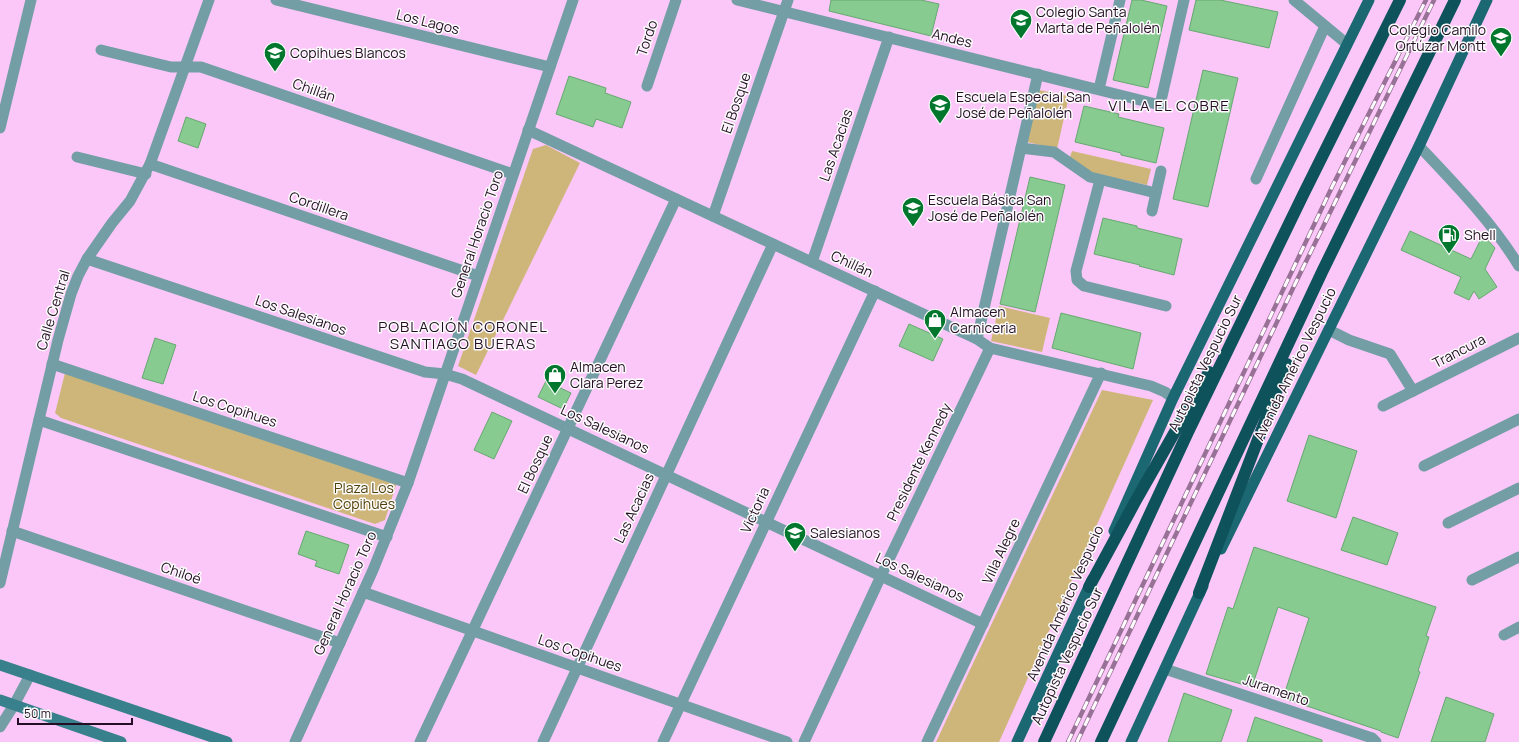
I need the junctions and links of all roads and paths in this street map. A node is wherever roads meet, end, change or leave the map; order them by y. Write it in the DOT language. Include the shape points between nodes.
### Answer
graph roads {
  1 [pos="31,0"];
  2 [pos="209,0"];
  3 [pos="276,0"];
  4 [pos="573,0"];
  5 [pos="676,0"];
  6 [pos="738,0"];
  7 [pos="788,0"];
  8 [pos="1119,0"];
  9 [pos="1184,0"];
  10 [pos="1294,0"];
  11 [pos="1369,0"];
  12 [pos="1400,0"];
  13 [pos="1455,0"];
  14 [pos="1487,0"];
  15 [pos="784,11"];
  16 [pos="1326,26"];
  17 [pos="888,37"];
  18 [pos="1346,44"];
  19 [pos="101,50"];
  20 [pos="186,67"];
  21 [pos="550,67"];
  22 [pos="1038,74"];
  23 [pos="647,86"];
  24 [pos="1099,89"];
  25 [pos="4,98"];
  26 [pos="0,128"];
  27 [pos="528,130"];
  28 [pos="1419,146"];
  29 [pos="1021,148"];
  30 [pos="77,157"];
  31 [pos="148,169"];
  32 [pos="1161,171"];
  33 [pos="513,174"];
  34 [pos="1256,178"];
  35 [pos="1100,180"];
  36 [pos="1156,193"];
  37 [pos="676,199"];
  38 [pos="1152,211"];
  39 [pos="713,216"];
  40 [pos="773,244"];
  41 [pos="87,258"];
  42 [pos="812,262"];
  43 [pos="1519,266"];
  44 [pos="1322,272"];
  45 [pos="478,276"];
  46 [pos="1259,286"];
  47 [pos="875,291"];
  48 [pos="1166,306"];
  49 [pos="1329,330"];
  50 [pos="1519,338"];
  51 [pos="977,339"];
  52 [pos="990,348"];
  53 [pos="52,364"];
  54 [pos="445,374"];
  55 [pos="1101,374"];
  56 [pos="1413,391"];
  57 [pos="1173,398"];
  58 [pos="1383,406"];
  59 [pos="1519,419"];
  60 [pos="39,420"];
  61 [pos="568,429"];
  62 [pos="1424,466"];
  63 [pos="666,475"];
  64 [pos="408,483"];
  65 [pos="1519,488"];
  66 [pos="767,522"];
  67 [pos="1448,523"];
  68 [pos="12,532"];
  69 [pos="387,537"];
  70 [pos="1519,557"];
  71 [pos="881,576"];
  72 [pos="1472,580"];
  73 [pos="0,583"];
  74 [pos="1089,587"];
  75 [pos="363,592"];
  76 [pos="1199,593"];
  77 [pos="983,624"];
  78 [pos="1519,627"];
  79 [pos="472,631"];
  80 [pos="1504,634"];
  81 [pos="340,643"];
  82 [pos="0,665"];
  83 [pos="577,668"];
  84 [pos="1165,669"];
  85 [pos="30,675"];
  86 [pos="0,700"];
  87 [pos="14,705"];
  88 [pos="680,705"];
  89 [pos="0,727"];
  90 [pos="120,742"];
  91 [pos="227,742"];
  92 [pos="294,742"];
  93 [pos="420,742"];
  94 [pos="543,742"];
  95 [pos="663,742"];
  96 [pos="786,742"];
  97 [pos="804,742"];
  98 [pos="927,742"];
  99 [pos="1017,742"];
  100 [pos="1044,742"];
  101 [pos="1101,742"];
  102 [pos="1131,742"];
  103 [pos="1376,742"];
  1 -- 25 [label="street"];
  2 -- 20 [label="street, Calle Central"];
  3 -- 21 [label="street, Los Lagos"];
  4 -- 21 [label="street, General Horacio Toro"];
  5 -- 23 [label="street, Tordo"];
  6 -- 15 [label="street, Andes"];
  7 -- 15 [label="street, El Bosque"];
  8 -- 24 [label="street"];
  9 -- 24 [label="street, Andes" via="1160,104"];
  10 -- 16 [label="street"];
  11 -- 18 [label="main road, Avenida Américo Vespucio"];
  12 -- 46 [label="highway, Autopista Vespucio Sur"];
  13 -- 44 [label="highway"];
  14 -- 28 [label="main road, Avenida Américo Vespucio"];
  15 -- 17 [label="street, Andes"];
  15 -- 39 [label="street, El Bosque"];
  16 -- 18 [label="street"];
  16 -- 34 [label="street"];
  17 -- 22 [label="street, Andes"];
  17 -- 42 [label="street, Las Acacias"];
  18 -- 57 [label="main road, Avenida Américo Vespucio"];
  19 -- 20 [label="street, Chillán"];
  20 -- 31 [label="street, Calle Central"];
  20 -- 33 [label="street, Chillán" via="201,67"];
  21 -- 27 [label="street, General Horacio Toro"];
  22 -- 24 [label="street, Andes"];
  22 -- 29 [label="street"];
  25 -- 26 [label="street"];
  27 -- 33 [label="street, General Horacio Toro"];
  27 -- 37 [label="street, Chillán"];
  28 -- 43 [label="street" via="1490,225"];
  28 -- 49 [label="main road, Avenida Américo Vespucio"];
  29 -- 35 [label="street" via="1054,152 1090,177"];
  29 -- 51 [label="street"];
  30 -- 31 [label="street, Cordillera"];
  31 -- 41 [label="street, Calle Central" via="130,202"];
  31 -- 45 [label="street, Cordillera"];
  32 -- 36 [label="street"];
  33 -- 45 [label="street, General Horacio Toro"];
  35 -- 36 [label="street"];
  35 -- 48 [label="street" via="1076,271 1077,280 1084,286"];
  36 -- 38 [label="street"];
  37 -- 39 [label="street, Chillán"];
  37 -- 61 [label="street, El Bosque"];
  39 -- 40 [label="street, Chillán"];
  40 -- 42 [label="street, Chillán"];
  40 -- 63 [label="street, Las Acacias"];
  41 -- 53 [label="street, Calle Central" via="63,317"];
  41 -- 54 [label="street, Los Salesianos" via="425,372"];
  42 -- 47 [label="street, Chillán"];
  44 -- 76 [label="highway"];
  44 -- 101 [label="highway"];
  45 -- 54 [label="street, General Horacio Toro"];
  46 -- 74 [label="highway"];
  46 -- 100 [label="highway, Autopista Vespucio Sur"];
  47 -- 51 [label="street, Chillán"];
  47 -- 66 [label="street, Victoria"];
  49 -- 56 [label="street" via="1390,354"];
  49 -- 76 [label="main road, Avenida Américo Vespucio"];
  50 -- 56 [label="street, Trancura"];
  51 -- 52 [label="street, Chillán"];
  52 -- 55 [label="street, Chillán"];
  52 -- 71 [label="street, Presidente Kennedy"];
  53 -- 60 [label="street, Calle Central"];
  53 -- 64 [label="street, Los Copihues"];
  54 -- 61 [label="street, Los Salesianos" via="462,379"];
  54 -- 64 [label="street, General Horacio Toro"];
  55 -- 57 [label="street, Chillán" via="1151,386"];
  55 -- 77 [label="street, Villa Alegre"];
  56 -- 58 [label="street, Trancura"];
  57 -- 74 [label="main road, Avenida Américo Vespucio"];
  59 -- 62 [label="street"];
  60 -- 68 [label="street, Calle Central"];
  60 -- 69 [label="street"];
  61 -- 63 [label="street, Los Salesianos"];
  61 -- 79 [label="street, El Bosque"];
  63 -- 66 [label="street, Los Salesianos"];
  63 -- 83 [label="street, Las Acacias"];
  64 -- 69 [label="street, General Horacio Toro"];
  65 -- 67 [label="street"];
  66 -- 71 [label="street, Los Salesianos"];
  66 -- 88 [label="street, Victoria"];
  68 -- 73 [label="street, Calle Central"];
  68 -- 81 [label="street, Chiloé"];
  69 -- 75 [label="street, General Horacio Toro"];
  70 -- 72 [label="street"];
  71 -- 77 [label="street, Los Salesianos"];
  71 -- 97 [label="street, Presidente Kennedy"];
  74 -- 99 [label="main road, Avenida Américo Vespucio"];
  75 -- 79 [label="street, Los Copihues"];
  75 -- 81 [label="street, General Horacio Toro"];
  76 -- 84 [label="main road, Avenida Américo Vespucio"];
  77 -- 98 [label="street, Villa Alegre"];
  78 -- 80 [label="street"];
  79 -- 83 [label="street, Los Copihues"];
  79 -- 93 [label="street, El Bosque"];
  81 -- 92 [label="street, General Horacio Toro"];
  82 -- 85 [label="main road"];
  83 -- 88 [label="street, Los Copihues"];
  83 -- 94 [label="street, Las Acacias"];
  84 -- 102 [label="main road, Avenida Américo Vespucio"];
  84 -- 103 [label="street, Juramento" via="1372,738"];
  85 -- 87 [label="street"];
  85 -- 91 [label="main road"];
  86 -- 87 [label="main road"];
  87 -- 89 [label="street"];
  87 -- 90 [label="main road"];
  88 -- 95 [label="street, Victoria"];
  88 -- 96 [label="street, Los Copihues"];
}
